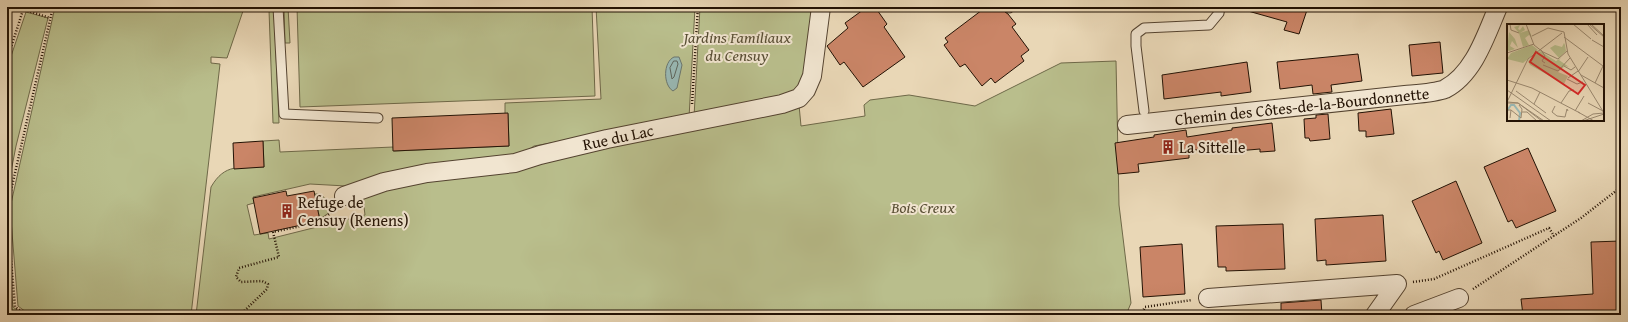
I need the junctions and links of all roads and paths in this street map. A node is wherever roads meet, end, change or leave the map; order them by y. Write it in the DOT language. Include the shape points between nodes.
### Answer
graph roads {
  1 [pos="53,7"];
  2 [pos="278,7"];
  3 [pos="698,7"];
  4 [pos="821,7"];
  5 [pos="1220,7"];
  6 [pos="1498,7"];
  7 [pos="19,8"];
  8 [pos="23,8"];
  9 [pos="50,18"];
  10 [pos="7,60"];
  11 [pos="1144,110"];
  12 [pos="378,118"];
  13 [pos="691,122"];
  14 [pos="1127,125"];
  15 [pos="1621,187"];
  16 [pos="344,196"];
  17 [pos="7,208"];
  18 [pos="7,213"];
  19 [pos="1554,236"];
  20 [pos="1397,284"];
  21 [pos="1208,298"];
  22 [pos="1459,298"];
  23 [pos="28,315"];
  24 [pos="240,315"];
  25 [pos="1141,315"];
  26 [pos="1375,315"];
  27 [pos="1414,315"];
  1 -- 9 [label="path"];
  2 -- 12 [label="lane" via="284,114"];
  3 -- 13 [label="path"];
  4 -- 13 [label="street, Rue du Lac" via="812,76 806,90 798,98 782,104"];
  5 -- 11 [label="lane" via="1219,13 1209,25 1144,28 1136,34"];
  6 -- 14 [label="street, Chemin des Côtes-de-la-Bourdonnette" via="1481,46 1468,67 1459,78 1444,89 1405,96"];
  7 -- 8 [label="path"];
  8 -- 9 [label="path"];
  8 -- 10 [label="path"];
  9 -- 17 [label="path"];
  13 -- 16 [label="street, Rue du Lac" via="606,139 515,163 427,173 384,182"];
  15 -- 19 [label="path"];
  16 -- 24 [label="path" via="333,212 320,222 273,232 279,256 239,268 236,277 241,282 262,281 268,284 267,289"];
  18 -- 23 [label="path" via="15,307"];
  19 -- 20 [label="path" via="1549,228 1434,279"];
  19 -- 22 [label="path"];
  20 -- 21 [label="street"];
  20 -- 26 [label="street"];
  21 -- 25 [label="path" via="1145,307"];
  22 -- 27 [label="street"];
}
